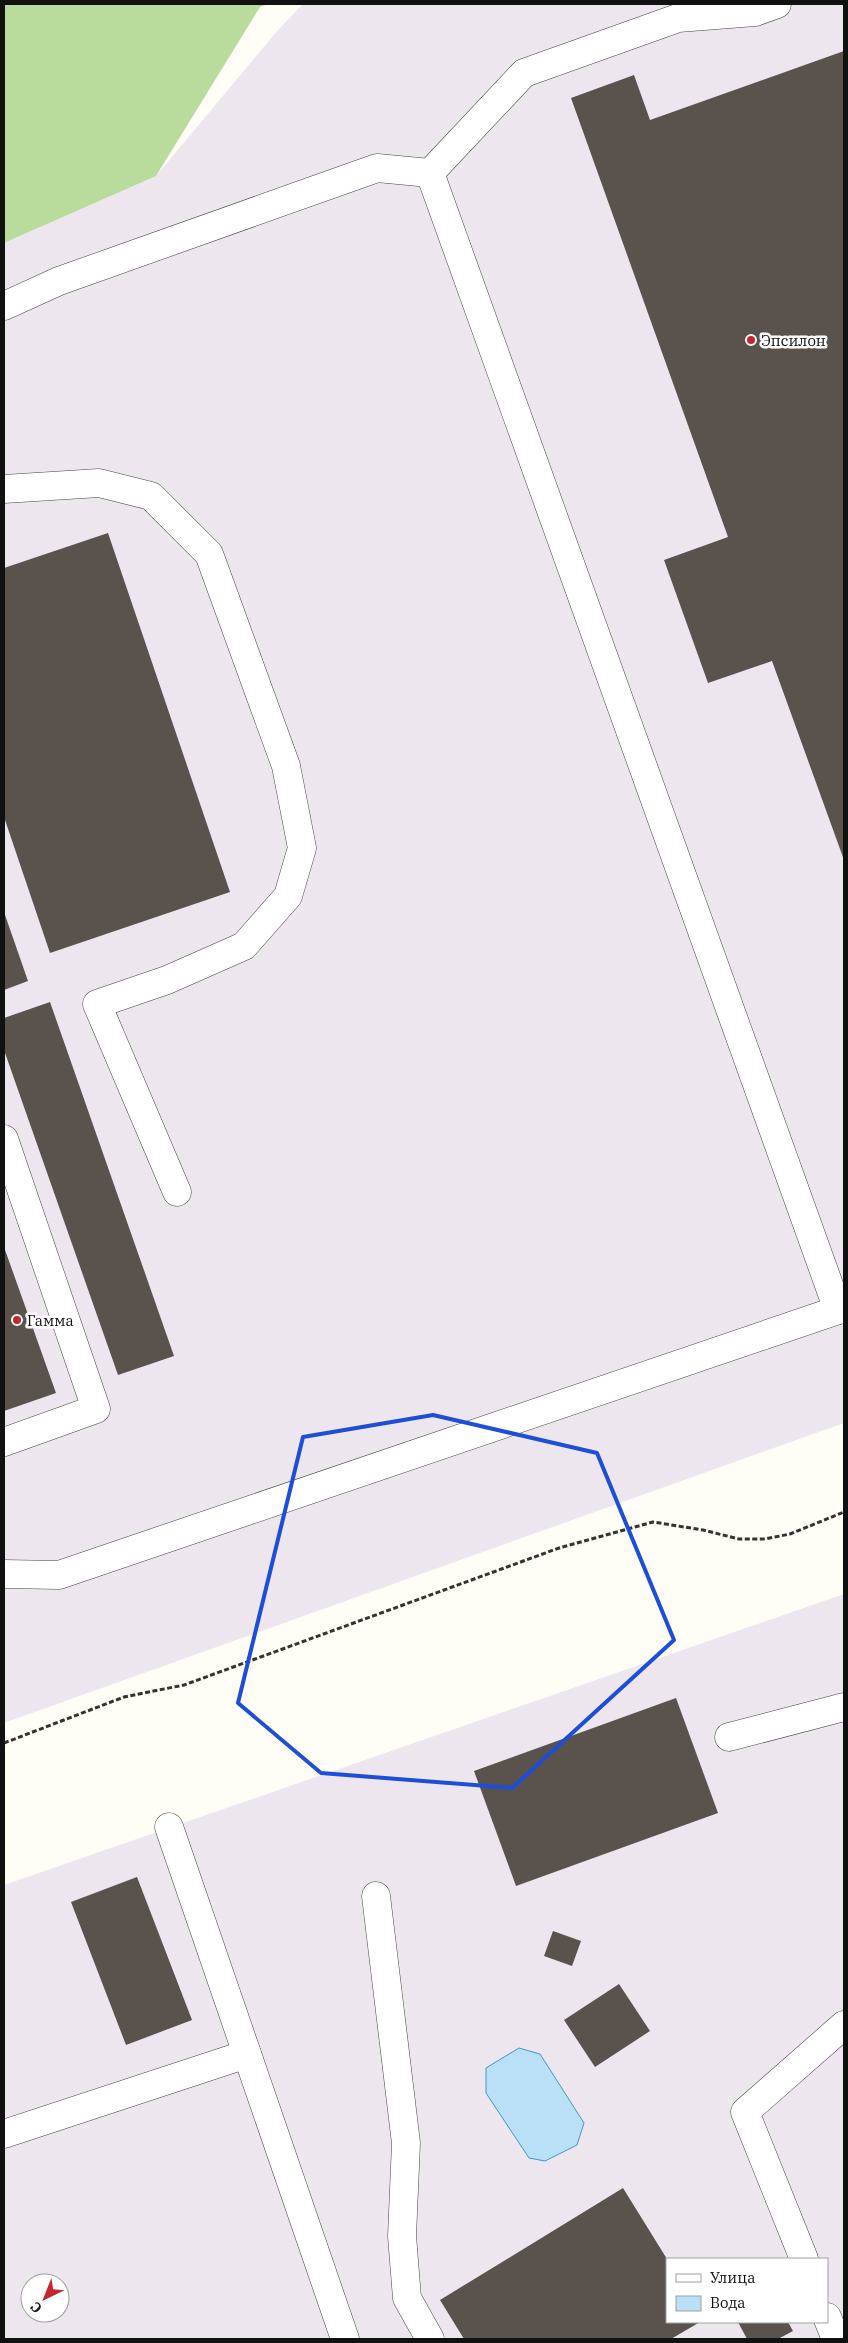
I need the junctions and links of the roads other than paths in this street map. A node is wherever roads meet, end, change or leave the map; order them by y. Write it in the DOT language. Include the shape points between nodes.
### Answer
graph roads {
  1 [pos="777,4"];
  2 [pos="430,173"];
  3 [pos="4,306"];
  4 [pos="4,488"];
  5 [pos="4,1139"];
  6 [pos="177,1192"];
  7 [pos="841,1309"];
  8 [pos="4,1442"];
  9 [pos="4,1574"];
  10 [pos="844,1708"];
  11 [pos="728,1738"];
  12 [pos="169,1827"];
  13 [pos="376,1896"];
  14 [pos="844,2025"];
  15 [pos="247,2054"];
  16 [pos="4,2134"];
  17 [pos="804,2258"];
  18 [pos="828,2319"];
  19 [pos="345,2339"];
  20 [pos="430,2339"];
  21 [pos="836,2339"];
  1 -- 2 [label="lane" via="755,12 678,18 524,73"];
  2 -- 3 [label="lane" via="377,168 59,281"];
  2 -- 7 [label="lane"];
  4 -- 6 [label="lane" via="99,483 151,496 209,554 286,766 302,848 288,896 244,946 167,980 97,1004"];
  5 -- 8 [label="lane" via="96,1409"];
  7 -- 9 [label="lane" via="59,1575"];
  10 -- 11 [label="lane"];
  12 -- 15 [label="lane"];
  13 -- 20 [label="lane" via="406,2143 402,2236 407,2298"];
  14 -- 17 [label="lane" via="745,2112"];
  15 -- 16 [label="lane"];
  15 -- 19 [label="lane"];
  18 -- 21 [label="lane"];
}
